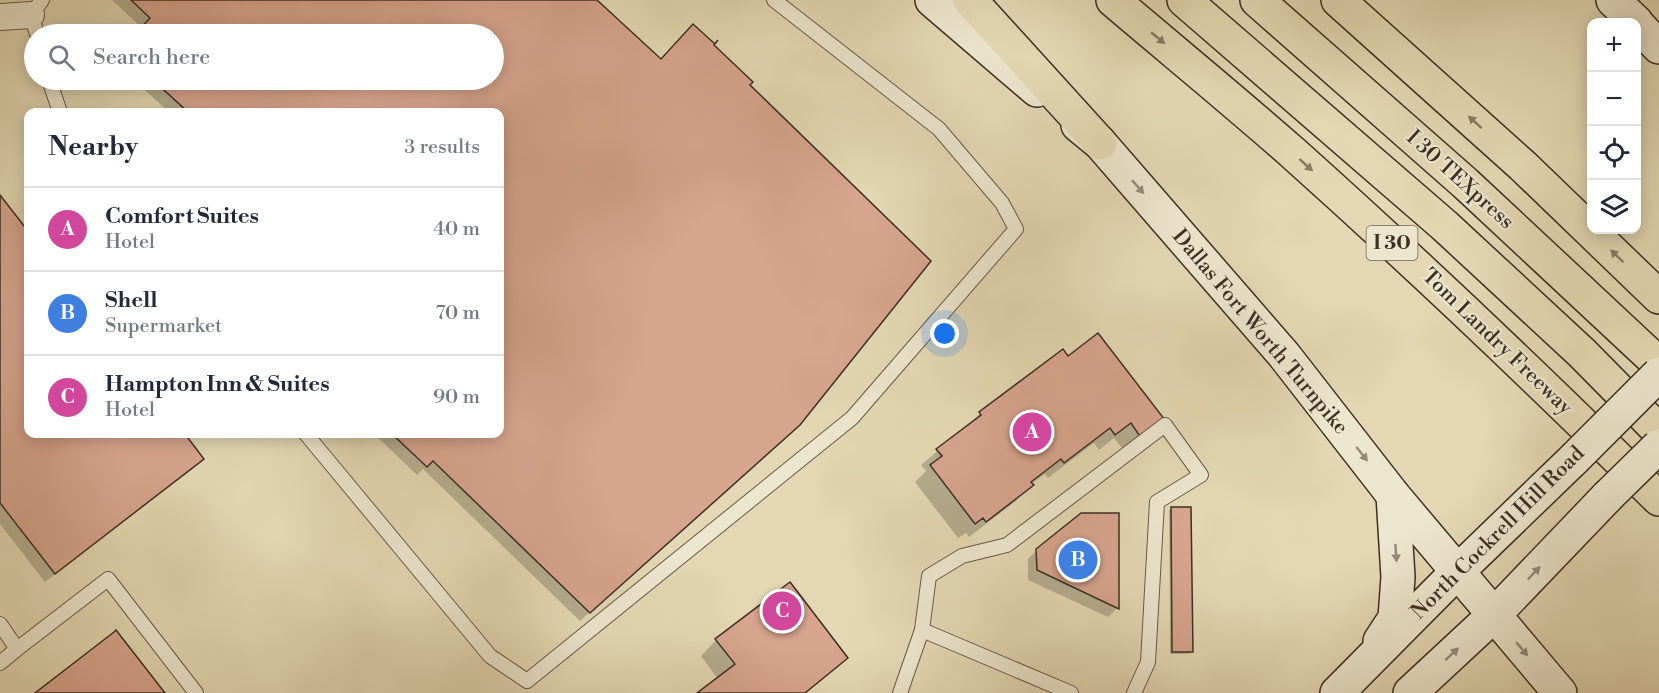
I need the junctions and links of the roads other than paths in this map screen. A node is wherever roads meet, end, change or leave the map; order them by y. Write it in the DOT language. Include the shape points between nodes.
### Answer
graph roads {
  1 [pos="774,0"];
  2 [pos="932,0"];
  3 [pos="970,0"];
  4 [pos="1113,0"];
  5 [pos="1184,0"];
  6 [pos="1257,0"];
  7 [pos="1338,0"];
  8 [pos="1613,0"];
  9 [pos="37,16"];
  10 [pos="0,17"];
  11 [pos="1631,18"];
  12 [pos="1641,28"];
  13 [pos="1659,47"];
  14 [pos="52,90"];
  15 [pos="59,108"];
  16 [pos="1100,143"];
  17 [pos="1659,297"];
  18 [pos="1659,364"];
  19 [pos="1659,374"];
  20 [pos="1659,432"];
  21 [pos="309,438"];
  22 [pos="1659,446"];
  23 [pos="1393,495"];
  24 [pos="1659,500"];
  25 [pos="1457,572"];
  26 [pos="1494,615"];
  27 [pos="0,624"];
  28 [pos="922,630"];
  29 [pos="17,649"];
  30 [pos="0,663"];
  31 [pos="1362,668"];
  32 [pos="196,693"];
  33 [pos="900,693"];
  34 [pos="1071,693"];
  35 [pos="1134,693"];
  36 [pos="1337,693"];
  37 [pos="1410,693"];
  38 [pos="1560,693"];
  1 -- 21 [label="lane" via="939,129 1002,203 1016,229 852,418 527,681 490,657"];
  2 -- 16 [label="main road, Dallas Fort Worth Turnpike"];
  3 -- 16 [label="highway"];
  4 -- 24 [label="highway, Tom Landry Freeway / I 30, one-way" via="1423,271"];
  5 -- 20 [label="highway" via="1445,226 1582,353"];
  6 -- 18 [label="highway, I 30 TEXpress" via="1466,183"];
  17 -- 7 [label="highway, one-way" via="1523,166"];
  8 -- 11 [label="main road"];
  9 -- 10 [label="street"];
  12 -- 13 [label="main road"];
  14 -- 15 [label="lane"];
  16 -- 23 [label="main road, Dallas Fort Worth Turnpike, one-way" via="1284,355"];
  19 -- 25 [label="main road, North Cockrell Hill Road, bridge"];
  26 -- 22 [label="main road, one-way, bridge"];
  23 -- 25 [label="main road, Dallas Fort Worth Turnpike"];
  23 -- 31 [label="main road, one-way" via="1398,577 1395,618"];
  25 -- 26 [label="main road, Dallas Fort Worth Turnpike"];
  25 -- 31 [label="main road, North Cockrell Hill Road"];
  37 -- 26 [label="main road, one-way"];
  26 -- 38 [label="main road, Dallas Fort Worth Turnpike, one-way"];
  27 -- 29 [label="lane"];
  28 -- 33 [label="lane"];
  28 -- 34 [label="lane"];
  28 -- 35 [label="lane" via="929,576 962,555 1007,545 1165,425 1201,475 1157,502 1148,662"];
  29 -- 30 [label="lane"];
  29 -- 32 [label="lane" via="108,579"];
  31 -- 36 [label="main road, North Cockrell Hill Road"];
}
